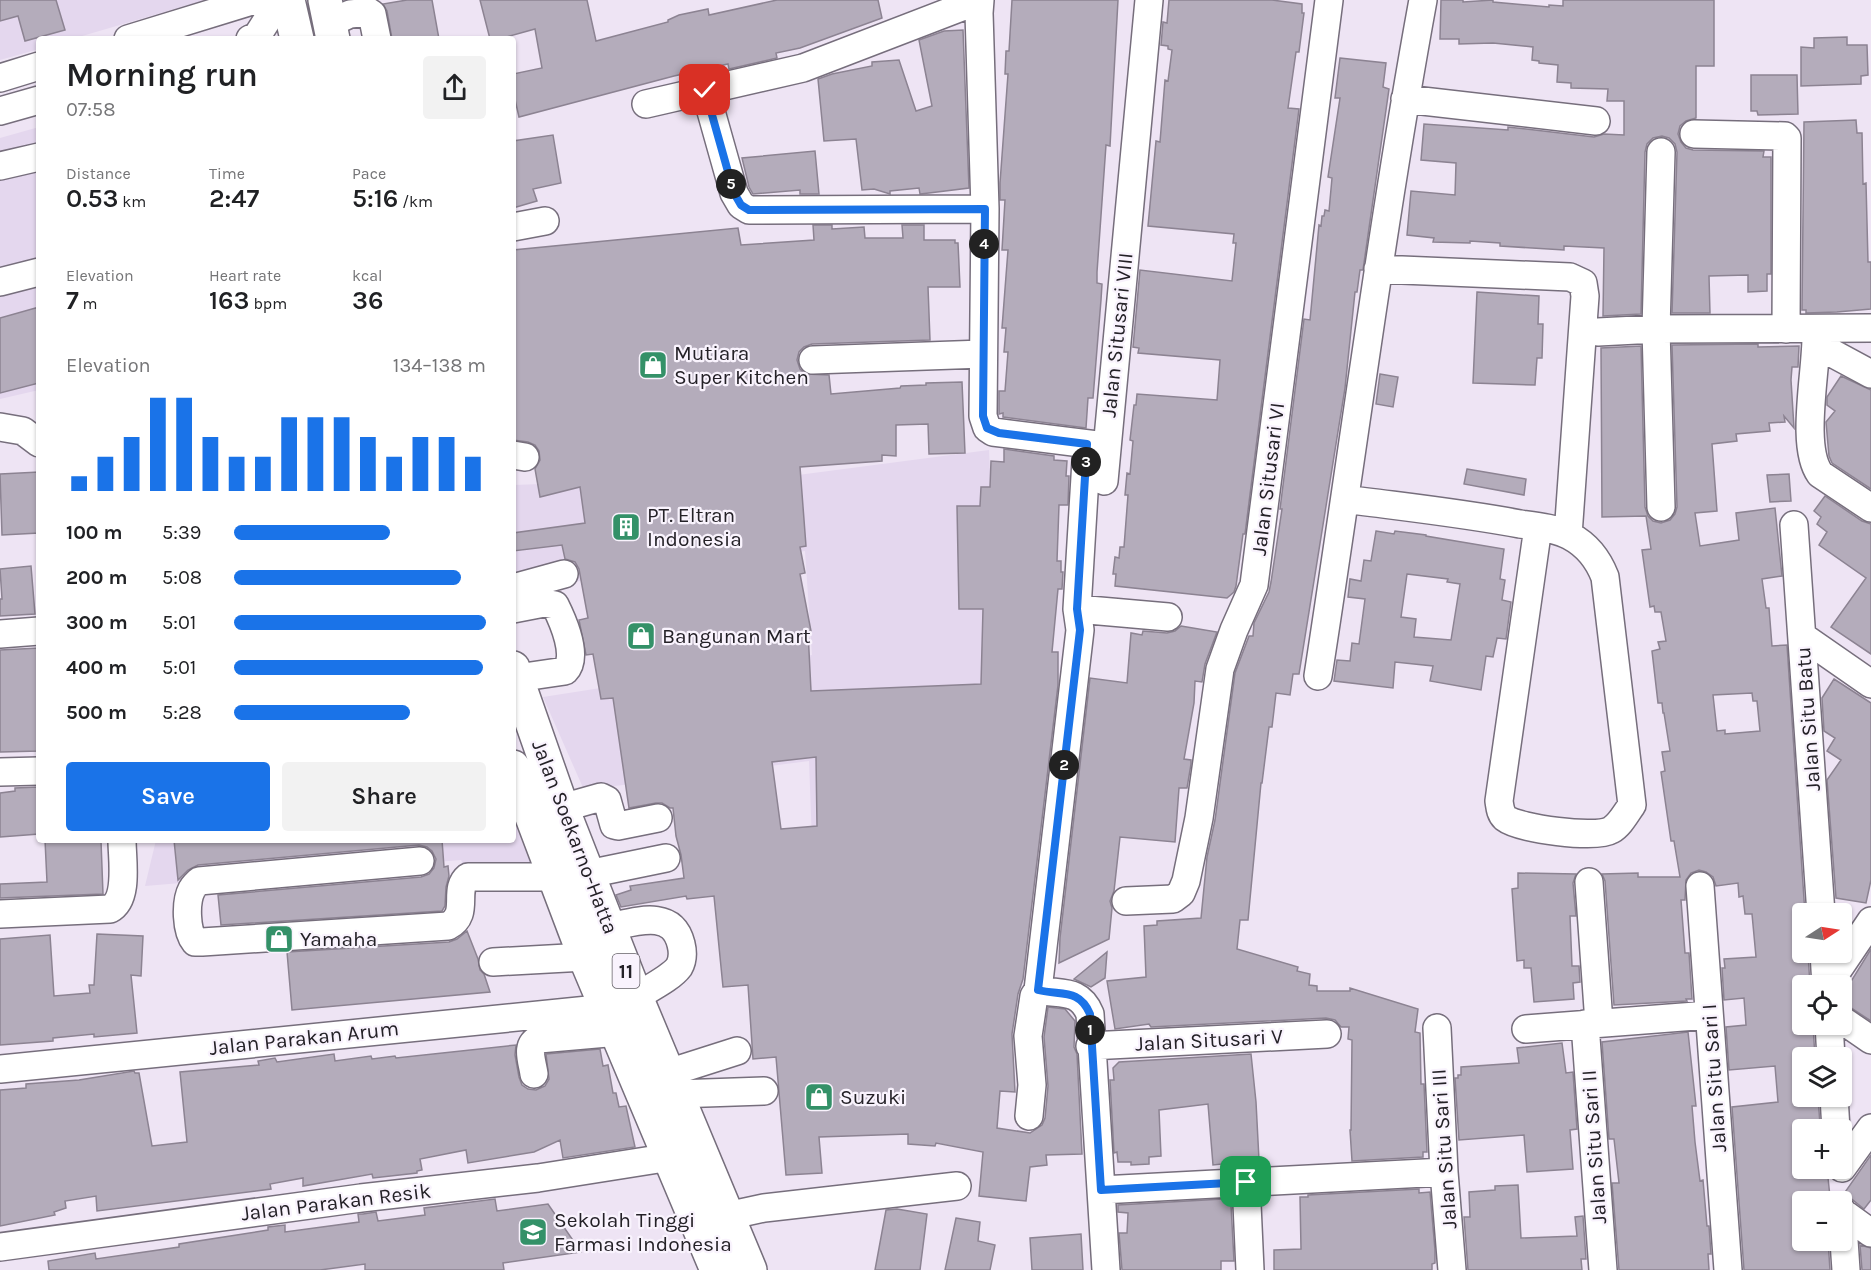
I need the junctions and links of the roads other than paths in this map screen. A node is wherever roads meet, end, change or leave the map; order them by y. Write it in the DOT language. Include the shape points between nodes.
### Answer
graph roads {
  1 [pos="255,0"];
  2 [pos="280,0"];
  3 [pos="288,0"];
  4 [pos="980,0"];
  5 [pos="1149,0"];
  6 [pos="1329,0"];
  7 [pos="1423,0"];
  8 [pos="329,21"];
  9 [pos="138,36"];
  10 [pos="257,36"];
  11 [pos="296,36"];
  12 [pos="376,36"];
  13 [pos="36,67"];
  14 [pos="0,78"];
  15 [pos="705,90"];
  16 [pos="1405,99"];
  17 [pos="36,101"];
  18 [pos="646,104"];
  19 [pos="0,111"];
  20 [pos="1596,121"];
  21 [pos="1694,134"];
  22 [pos="1661,152"];
  23 [pos="36,158"];
  24 [pos="0,166"];
  25 [pos="985,209"];
  26 [pos="545,221"];
  27 [pos="516,226"];
  28 [pos="1378,269"];
  29 [pos="36,273"];
  30 [pos="0,282"];
  31 [pos="1871,328"];
  32 [pos="1656,329"];
  33 [pos="1786,329"];
  34 [pos="1598,332"];
  35 [pos="1816,337"];
  36 [pos="983,354"];
  37 [pos="813,360"];
  38 [pos="1871,374"];
  39 [pos="0,427"];
  40 [pos="36,440"];
  41 [pos="1097,445"];
  42 [pos="1346,499"];
  43 [pos="1661,507"];
  44 [pos="1871,508"];
  45 [pos="1794,525"];
  46 [pos="1538,527"];
  47 [pos="1568,535"];
  48 [pos="564,574"];
  49 [pos="516,587"];
  50 [pos="516,608"];
  51 [pos="1084,616"];
  52 [pos="1168,617"];
  53 [pos="36,631"];
  54 [pos="0,634"];
  55 [pos="1802,636"];
  56 [pos="516,673"];
  57 [pos="516,676"];
  58 [pos="1318,676"];
  59 [pos="1871,684"];
  60 [pos="36,771"];
  61 [pos="0,772"];
  62 [pos="516,775"];
  63 [pos="562,808"];
  64 [pos="658,818"];
  65 [pos="122,843"];
  66 [pos="666,858"];
  67 [pos="420,861"];
  68 [pos="588,874"];
  69 [pos="554,877"];
  70 [pos="1589,882"];
  71 [pos="1700,886"];
  72 [pos="1125,901"];
  73 [pos="1820,903"];
  74 [pos="0,914"];
  75 [pos="1871,921"];
  76 [pos="609,927"];
  77 [pos="585,957"];
  78 [pos="493,963"];
  79 [pos="1834,975"];
  80 [pos="1038,990"];
  81 [pos="621,1013"];
  82 [pos="1709,1015"];
  83 [pos="1592,1024"];
  84 [pos="1852,1027"];
  85 [pos="1437,1028"];
  86 [pos="1526,1029"];
  87 [pos="1327,1034"];
  88 [pos="1871,1040"];
  89 [pos="1090,1046"];
  90 [pos="737,1051"];
  91 [pos="0,1069"];
  92 [pos="534,1074"];
  93 [pos="672,1083"];
  94 [pos="764,1091"];
  95 [pos="1029,1116"];
  96 [pos="1871,1128"];
  97 [pos="1852,1153"];
  98 [pos="671,1157"];
  99 [pos="1444,1172"];
  100 [pos="1246,1182"];
  101 [pos="957,1186"];
  102 [pos="1101,1190"];
  103 [pos="727,1216"];
  104 [pos="1852,1219"];
  105 [pos="1871,1233"];
  106 [pos="0,1247"];
  107 [pos="1845,1251"];
  108 [pos="717,1270"];
  109 [pos="750,1270"];
  110 [pos="1106,1270"];
  111 [pos="1250,1270"];
  112 [pos="1452,1270"];
  113 [pos="1603,1270"];
  114 [pos="1728,1270"];
  115 [pos="1846,1270"];
  1 -- 9 [label="street"];
  2 -- 10 [label="street"];
  3 -- 11 [label="highway"];
  4 -- 15 [label="street" via="843,55 761,79"];
  4 -- 25 [label="street, Jalan Situsari VIII"];
  5 -- 41 [label="street, Jalan Situsari VIII"];
  6 -- 72 [label="street, Jalan Situsari VI" via="1254,585 1220,669 1186,880 1173,899"];
  7 -- 16 [label="street"];
  8 -- 12 [label="street" via="369,12"];
  13 -- 14 [label="street"];
  15 -- 18 [label="street"];
  15 -- 25 [label="street" via="734,193 749,210"];
  16 -- 20 [label="street"];
  16 -- 28 [label="street"];
  17 -- 19 [label="street"];
  21 -- 33 [label="street" via="1787,138"];
  22 -- 32 [label="street"];
  23 -- 24 [label="street"];
  25 -- 36 [label="street, Jalan Situsari VIII"];
  26 -- 27 [label="street"];
  28 -- 42 [label="street"];
  28 -- 47 [label="street" via="1570,277 1583,283"];
  29 -- 30 [label="street"];
  31 -- 35 [label="street"];
  32 -- 33 [label="street"];
  32 -- 34 [label="street"];
  32 -- 43 [label="street"];
  33 -- 35 [label="street"];
  35 -- 38 [label="street"];
  35 -- 44 [label="street" via="1809,430 1814,466"];
  36 -- 37 [label="street"];
  36 -- 41 [label="street, Jalan Situsari VIII" via="983,416 987,428 999,433"];
  39 -- 40 [label="street" via="23,431"];
  41 -- 51 [label="street"];
  42 -- 46 [label="street"];
  42 -- 58 [label="street"];
  45 -- 55 [label="street, Jalan Situ Batu"];
  46 -- 47 [label="street"];
  46 -- 47 [label="street" via="1500,809 1510,820 1540,830 1602,833 1616,826 1632,805 1605,577 1589,550"];
  48 -- 49 [label="street"];
  50 -- 56 [label="street" via="555,605 572,655 566,671"];
  51 -- 52 [label="street"];
  51 -- 80 [label="street"];
  53 -- 54 [label="street"];
  55 -- 59 [label="street"];
  55 -- 73 [label="street, Jalan Situ Batu"];
  57 -- 63 [label="highway, Jalan Soekarno-Hatta / 11"];
  60 -- 61 [label="street"];
  62 -- 69 [label="highway, Jalan Soekarno-Hatta / 11"];
  63 -- 64 [label="street" via="604,797 614,825"];
  63 -- 68 [label="highway, Jalan Soekarno-Hatta / 11"];
  65 -- 74 [label="street" via="123,893 117,906"];
  66 -- 68 [label="street"];
  67 -- 69 [label="street" via="199,882 192,888 187,911 191,937 202,942 448,926 460,915 462,887 468,877"];
  68 -- 76 [label="highway, Jalan Soekarno-Hatta / 11"];
  69 -- 77 [label="highway, Jalan Soekarno-Hatta / 11"];
  70 -- 83 [label="street, Jalan Situ Sari II"];
  71 -- 82 [label="street, Jalan Situ Sari I"];
  75 -- 79 [label="street"];
  76 -- 81 [label="highway, Jalan Soekarno-Hatta / 11"];
  76 -- 81 [label="street" via="665,921 681,942 683,956 678,968"];
  77 -- 78 [label="street"];
  77 -- 81 [label="highway, Jalan Soekarno-Hatta / 11"];
  80 -- 89 [label="street" via="1074,995 1085,1003 1090,1014"];
  80 -- 95 [label="street" via="1028,1036 1032,1085"];
  81 -- 91 [label="street, Jalan Parakan Arum"];
  81 -- 92 [label="street" via="532,1042"];
  81 -- 93 [label="highway, Jalan Soekarno-Hatta / 11"];
  81 -- 98 [label="highway, Jalan Soekarno-Hatta / 11"];
  82 -- 83 [label="street"];
  82 -- 114 [label="street, Jalan Situ Sari I"];
  83 -- 86 [label="street"];
  83 -- 113 [label="street, Jalan Situ Sari II"];
  84 -- 88 [label="street"];
  85 -- 99 [label="street, Jalan Situ Sari III"];
  87 -- 89 [label="street, Jalan Situsari V"];
  89 -- 102 [label="street"];
  90 -- 93 [label="street"];
  93 -- 94 [label="street"];
  93 -- 103 [label="highway, Jalan Soekarno-Hatta / 11"];
  96 -- 97 [label="street"];
  98 -- 106 [label="street, Jalan Parakan Resik" via="538,1178"];
  98 -- 108 [label="highway, Jalan Soekarno-Hatta / 11"];
  99 -- 100 [label="street"];
  99 -- 112 [label="street, Jalan Situ Sari III"];
  100 -- 102 [label="street"];
  100 -- 111 [label="street"];
  101 -- 103 [label="street" via="764,1208"];
  102 -- 110 [label="street"];
  103 -- 109 [label="highway, Jalan Soekarno-Hatta / 11"];
  104 -- 105 [label="street"];
  107 -- 115 [label="street"];
}
